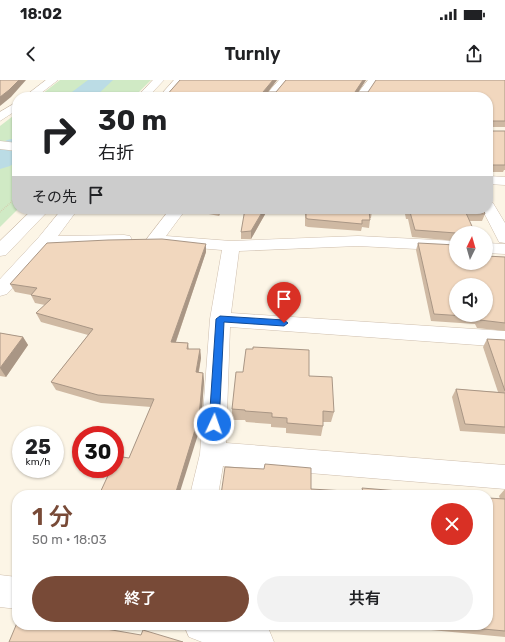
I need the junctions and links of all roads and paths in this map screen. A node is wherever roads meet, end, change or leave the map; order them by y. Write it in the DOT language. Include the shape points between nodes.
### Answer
graph roads {
  1 [pos="45,80"];
  2 [pos="53,80"];
  3 [pos="159,80"];
  4 [pos="180,80"];
  5 [pos="285,80"];
  6 [pos="373,80"];
  7 [pos="33,92"];
  8 [pos="35,92"];
  9 [pos="147,92"];
  10 [pos="169,92"];
  11 [pos="274,92"];
  12 [pos="364,92"];
  13 [pos="12,109"];
  14 [pos="0,117"];
  15 [pos="0,145"];
  16 [pos="12,146"];
  17 [pos="493,180"];
  18 [pos="505,181"];
  19 [pos="12,201"];
  20 [pos="0,212"];
  21 [pos="37,214"];
  22 [pos="66,214"];
  23 [pos="174,214"];
  24 [pos="492,214"];
  25 [pos="505,238"];
  26 [pos="154,240"];
  27 [pos="46,241"];
  28 [pos="230,246"];
  29 [pos="449,246"];
  30 [pos="493,248"];
  31 [pos="505,249"];
  32 [pos="0,251"];
  33 [pos="0,290"];
  34 [pos="220,319"];
  35 [pos="505,339"];
  36 [pos="213,454"];
  37 [pos="505,477"];
  38 [pos="205,490"];
  39 [pos="0,591"];
  40 [pos="12,592"];
  41 [pos="217,630"];
  42 [pos="257,642"];
  1 -- 7 [label="street"];
  2 -- 8 [label="street"];
  3 -- 9 [label="street"];
  4 -- 10 [label="street"];
  5 -- 11 [label="street"];
  6 -- 12 [label="street"];
  13 -- 14 [label="street"];
  15 -- 16 [label="street"];
  17 -- 18 [label="street"];
  19 -- 20 [label="path"];
  21 -- 32 [label="street"];
  22 -- 27 [label="street"];
  23 -- 26 [label="street"];
  24 -- 25 [label="street"];
  26 -- 27 [label="street"];
  26 -- 28 [label="street"];
  27 -- 33 [label="street"];
  28 -- 29 [label="street" via="358,241"];
  28 -- 34 [label="street"];
  30 -- 31 [label="street"];
  34 -- 35 [label="street"];
  34 -- 36 [label="street"];
  36 -- 37 [label="street"];
  36 -- 38 [label="street"];
  39 -- 40 [label="street"];
  41 -- 42 [label="street"];
}
